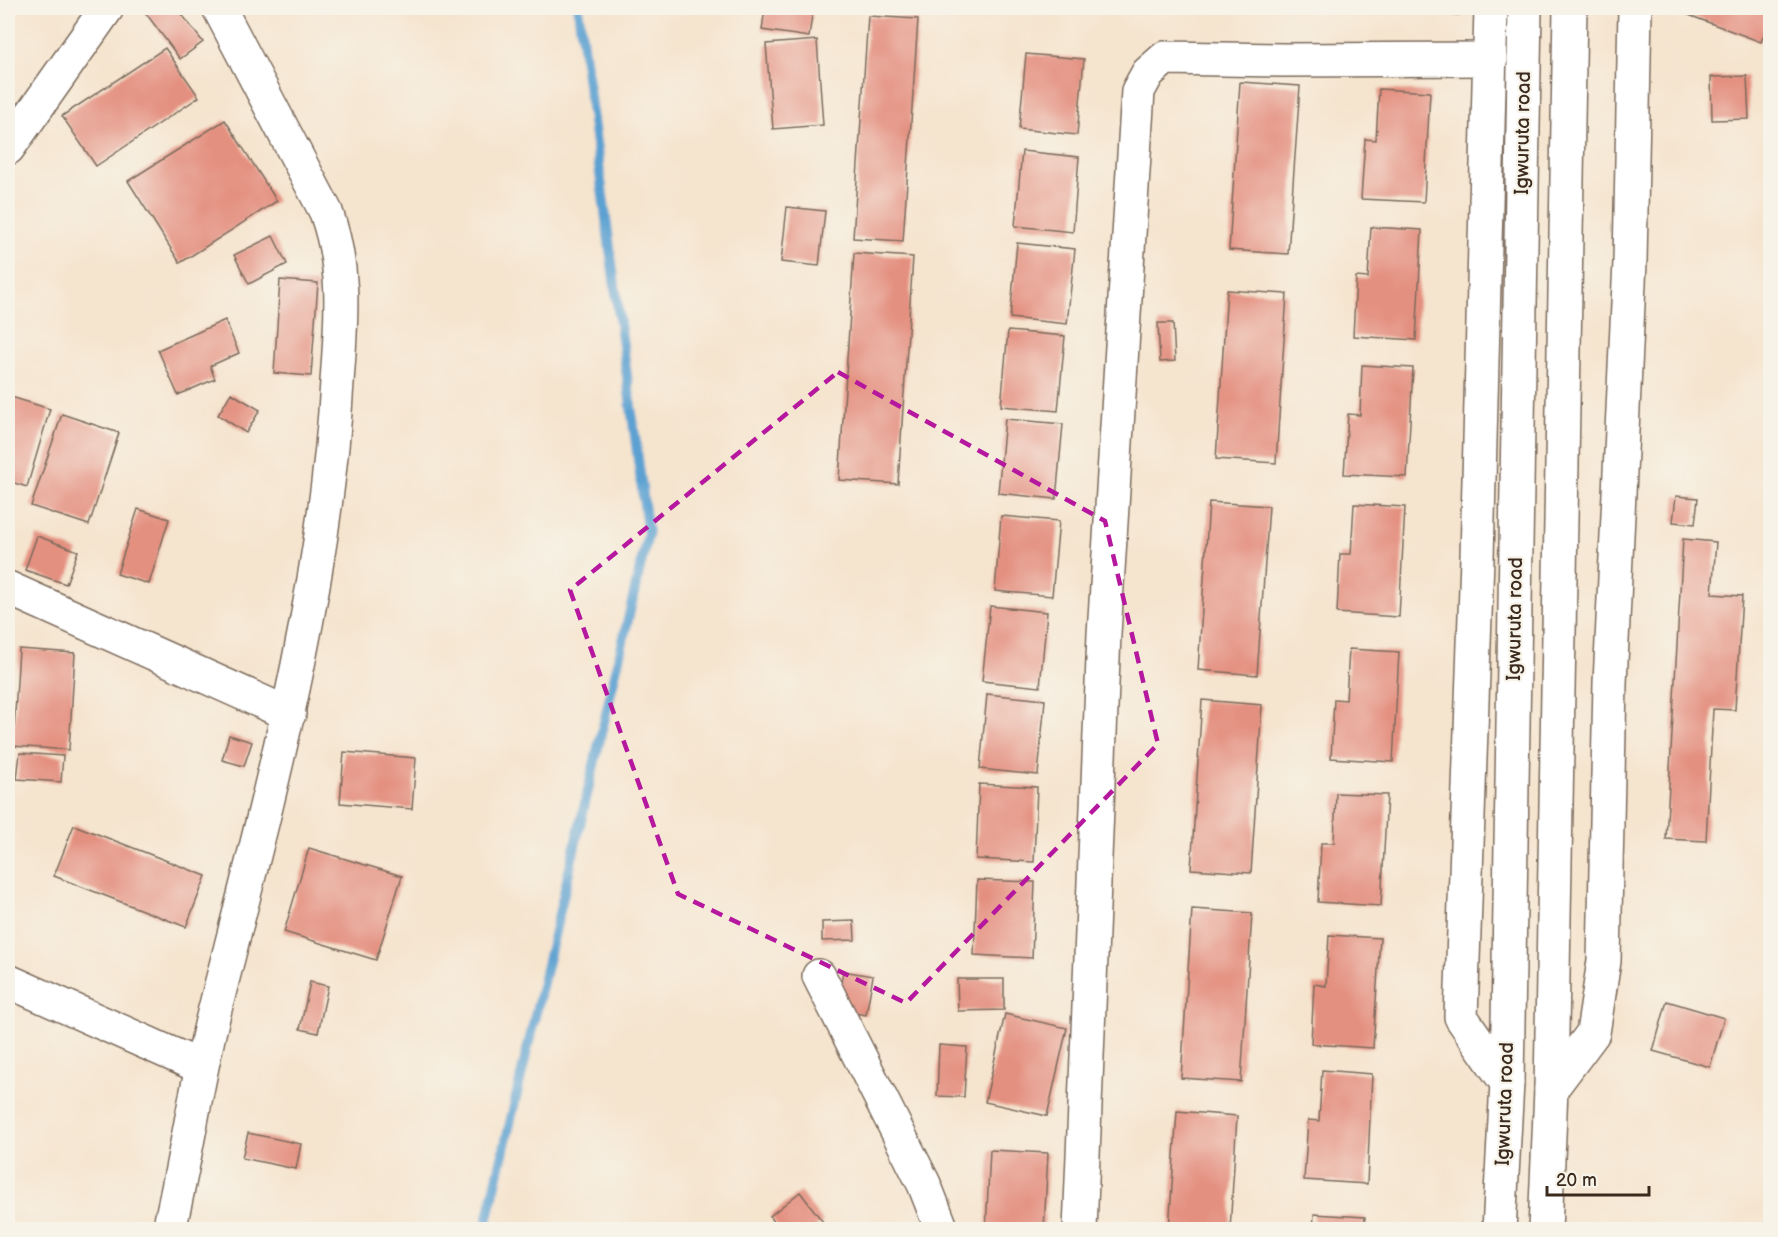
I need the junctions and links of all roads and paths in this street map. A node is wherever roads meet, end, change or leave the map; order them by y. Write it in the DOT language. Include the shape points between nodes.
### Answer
graph roads {
  1 [pos="107,8"];
  2 [pos="219,8"];
  3 [pos="1491,8"];
  4 [pos="1525,8"];
  5 [pos="1570,8"];
  6 [pos="1635,8"];
  7 [pos="1491,59"];
  8 [pos="8,148"];
  9 [pos="8,588"];
  10 [pos="289,714"];
  11 [pos="819,976"];
  12 [pos="8,981"];
  13 [pos="201,1067"];
  14 [pos="1506,1083"];
  15 [pos="1551,1089"];
  16 [pos="169,1230"];
  17 [pos="942,1230"];
  18 [pos="1080,1230"];
  19 [pos="1499,1230"];
  20 [pos="1545,1230"];
  1 -- 8 [label="street"];
  2 -- 10 [label="street" via="327,212 335,235 342,287 335,425 324,516"];
  3 -- 7 [label="street"];
  4 -- 14 [label="street, Igwuruta road"];
  5 -- 15 [label="street"];
  6 -- 15 [label="street" via="1630,262 1610,683 1604,961 1593,1034"];
  7 -- 14 [label="street" via="1461,1017"];
  7 -- 18 [label="street" via="1165,58 1148,73 1138,91 1104,634"];
  9 -- 10 [label="street"];
  10 -- 13 [label="street"];
  11 -- 17 [label="street" via="924,1184"];
  12 -- 13 [label="street"];
  13 -- 16 [label="street"];
  14 -- 19 [label="street, Igwuruta road"];
  15 -- 20 [label="street"];
}
